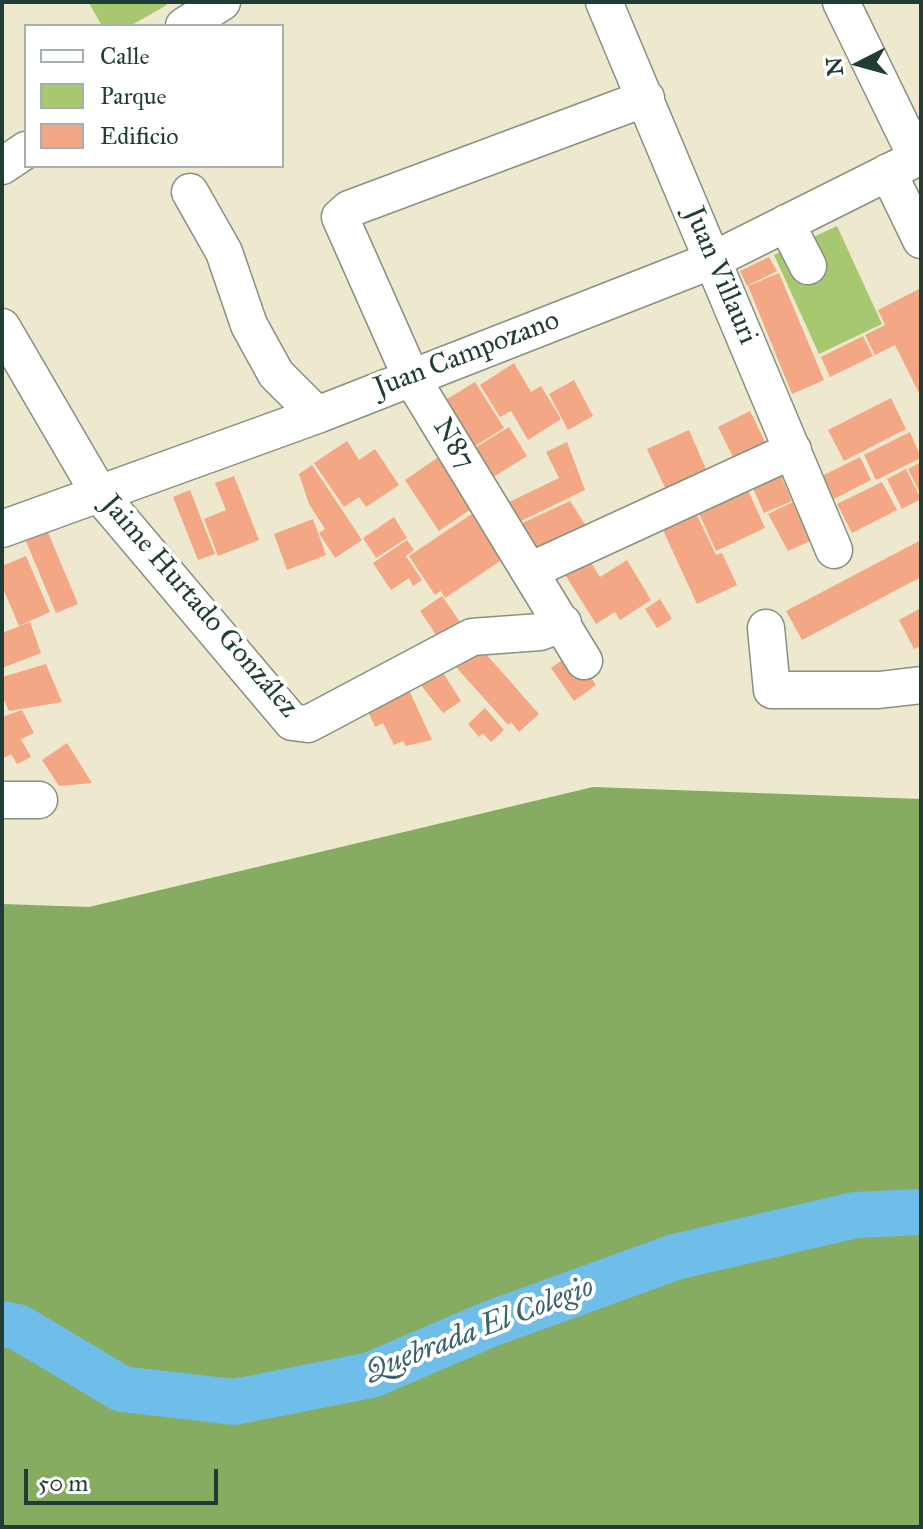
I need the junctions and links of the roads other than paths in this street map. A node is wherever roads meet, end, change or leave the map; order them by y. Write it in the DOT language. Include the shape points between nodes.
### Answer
graph roads {
  1 [pos="222,2"];
  2 [pos="604,2"];
  3 [pos="841,2"];
  4 [pos="187,24"];
  5 [pos="646,98"];
  6 [pos="24,151"];
  7 [pos="909,162"];
  8 [pos="2,166"];
  9 [pos="190,192"];
  10 [pos="786,223"];
  11 [pos="921,240"];
  12 [pos="713,260"];
  13 [pos="808,266"];
  14 [pos="2,327"];
  15 [pos="411,377"];
  16 [pos="317,415"];
  17 [pos="793,450"];
  18 [pos="100,495"];
  19 [pos="2,529"];
  20 [pos="834,550"];
  21 [pos="532,570"];
  22 [pos="563,623"];
  23 [pos="766,628"];
  24 [pos="584,661"];
  25 [pos="921,685"];
  26 [pos="2,800"];
  27 [pos="39,800"];
  1 -- 4 [label="street"];
  2 -- 5 [label="street, Juan Villauri"];
  3 -- 7 [label="street"];
  5 -- 12 [label="street, Juan Villauri"];
  5 -- 15 [label="street, N87" via="349,209 340,217"];
  6 -- 8 [label="street"];
  7 -- 10 [label="street, Juan Campozano"];
  7 -- 11 [label="street"];
  9 -- 16 [label="street" via="224,252 249,325 276,374"];
  10 -- 12 [label="street, Juan Campozano"];
  10 -- 13 [label="street"];
  12 -- 15 [label="street, Juan Campozano"];
  12 -- 17 [label="street, Juan Villauri"];
  14 -- 18 [label="street, Jaime Hurtado González"];
  15 -- 16 [label="street, Juan Campozano"];
  15 -- 21 [label="street, N87"];
  16 -- 18 [label="street, Juan Campozano"];
  17 -- 20 [label="street, Juan Villauri"];
  17 -- 21 [label="street"];
  18 -- 19 [label="street, Juan Campozano"];
  18 -- 22 [label="street, Jaime Hurtado González" via="292,722 308,724 472,637 540,632"];
  21 -- 22 [label="street, N87"];
  22 -- 24 [label="street, N87"];
  23 -- 25 [label="street" via="772,690"];
  26 -- 27 [label="street"];
}
